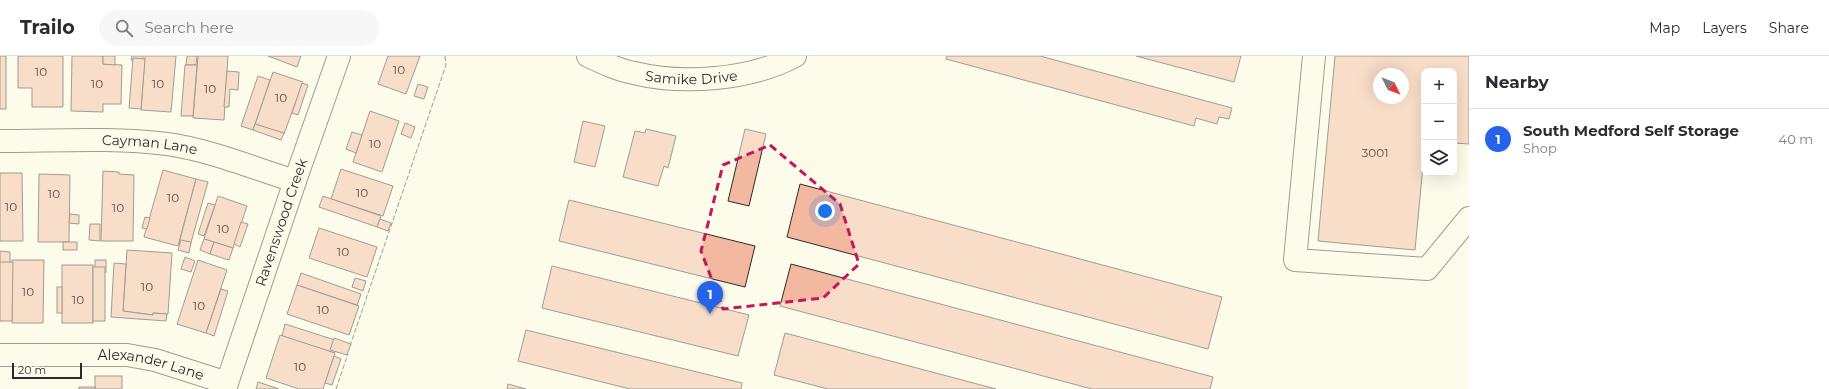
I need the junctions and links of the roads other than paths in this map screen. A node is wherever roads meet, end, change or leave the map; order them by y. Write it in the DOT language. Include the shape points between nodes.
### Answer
graph roads {
  1 [pos="339,56"];
  2 [pos="588,56"];
  3 [pos="795,56"];
  4 [pos="1314,56"];
  5 [pos="763,62"];
  6 [pos="0,141"];
  7 [pos="295,181"];
  8 [pos="1469,218"];
  9 [pos="0,354"];
  10 [pos="226,386"];
  1 -- 7 [label="street, Ravenswood Creek"];
  2 -- 5 [label="street, Samike Drive" via="634,73 672,78 706,79 749,72"];
  3 -- 5 [label="street, Samike Drive" via="782,63"];
  4 -- 8 [label="street" via="1295,260 1427,269"];
  6 -- 7 [label="street, Cayman Lane" via="126,141 167,144 204,152"];
  7 -- 10 [label="street, Ravenswood Creek"];
  9 -- 10 [label="street, Alexander Lane" via="127,355 155,360"];
}
